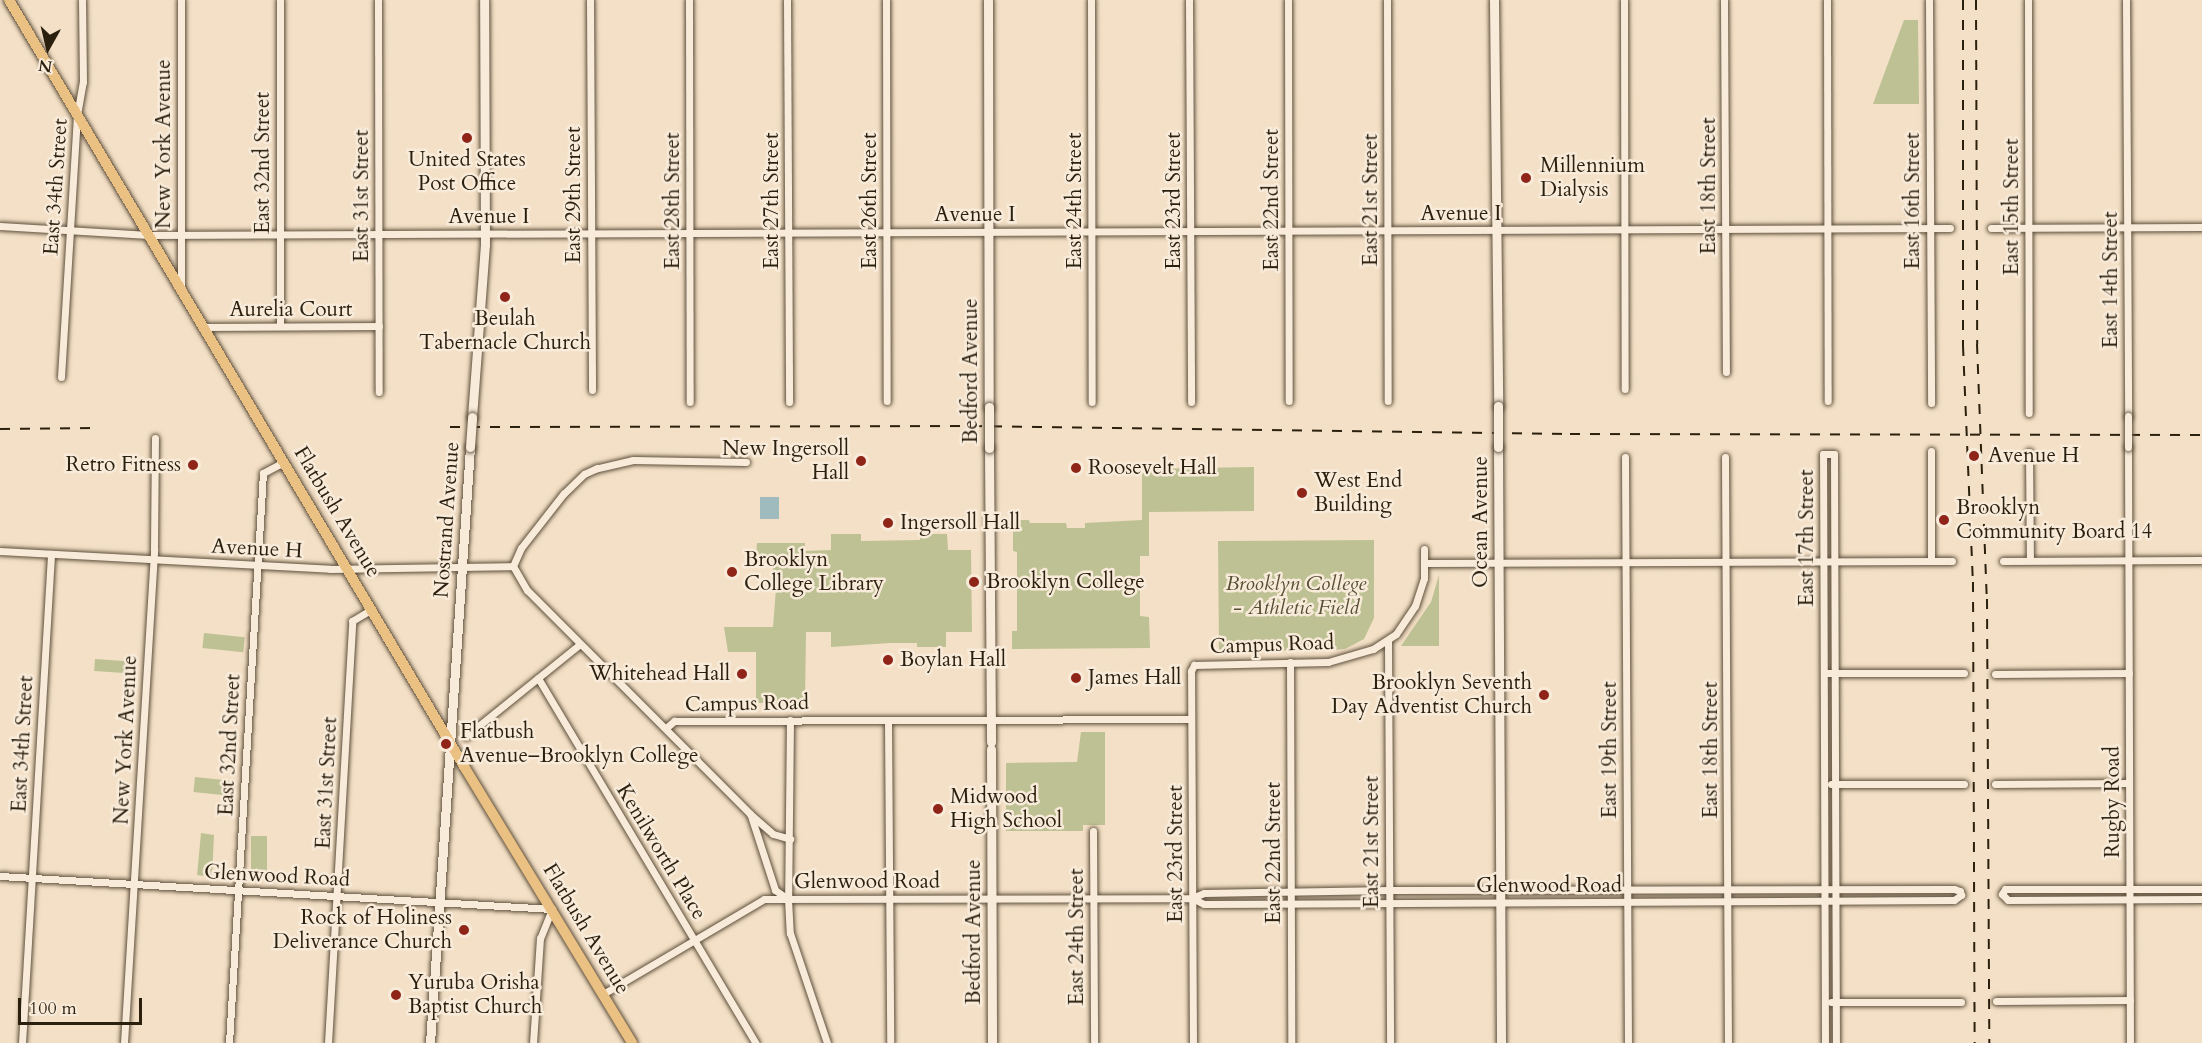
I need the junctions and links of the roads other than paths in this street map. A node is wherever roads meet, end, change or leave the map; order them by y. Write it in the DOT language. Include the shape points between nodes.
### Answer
graph roads {
  1 [pos="9,0"];
  2 [pos="82,0"];
  3 [pos="181,0"];
  4 [pos="279,0"];
  5 [pos="378,0"];
  6 [pos="484,0"];
  7 [pos="590,0"];
  8 [pos="689,0"];
  9 [pos="787,0"];
  10 [pos="886,0"];
  11 [pos="988,0"];
  12 [pos="1091,0"];
  13 [pos="1189,0"];
  14 [pos="1288,0"];
  15 [pos="1387,0"];
  16 [pos="1494,0"];
  17 [pos="1624,0"];
  18 [pos="1724,0"];
  19 [pos="1827,0"];
  20 [pos="1929,0"];
  21 [pos="2028,0"];
  22 [pos="2126,0"];
  23 [pos="77,114"];
  24 [pos="0,226"];
  25 [pos="2127,227"];
  26 [pos="2202,227"];
  27 [pos="1827,228"];
  28 [pos="1930,228"];
  29 [pos="1950,228"];
  30 [pos="1990,228"];
  31 [pos="2028,228"];
  32 [pos="1625,229"];
  33 [pos="1725,229"];
  34 [pos="69,230"];
  35 [pos="1387,230"];
  36 [pos="1497,230"];
  37 [pos="1092,231"];
  38 [pos="1190,231"];
  39 [pos="1289,231"];
  40 [pos="887,232"];
  41 [pos="989,232"];
  42 [pos="591,233"];
  43 [pos="690,233"];
  44 [pos="788,233"];
  45 [pos="280,234"];
  46 [pos="379,234"];
  47 [pos="485,234"];
  48 [pos="149,235"];
  49 [pos="181,235"];
  50 [pos="181,288"];
  51 [pos="280,326"];
  52 [pos="379,326"];
  53 [pos="204,327"];
  54 [pos="1726,372"];
  55 [pos="61,377"];
  56 [pos="1625,389"];
  57 [pos="592,390"];
  58 [pos="379,392"];
  59 [pos="1289,400"];
  60 [pos="1388,400"];
  61 [pos="887,401"];
  62 [pos="1828,401"];
  63 [pos="690,402"];
  64 [pos="789,402"];
  65 [pos="1092,402"];
  66 [pos="1191,402"];
  67 [pos="1931,403"];
  68 [pos="2029,413"];
  69 [pos="155,438"];
  70 [pos="1931,451"];
  71 [pos="2029,452"];
  72 [pos="1625,457"];
  73 [pos="1725,457"];
  74 [pos="284,462"];
  75 [pos="746,462"];
  76 [pos="1424,549"];
  77 [pos="0,551"];
  78 [pos="51,554"];
  79 [pos="153,560"];
  80 [pos="2030,560"];
  81 [pos="2128,560"];
  82 [pos="2202,560"];
  83 [pos="1726,561"];
  84 [pos="1823,561"];
  85 [pos="1834,561"];
  86 [pos="1931,561"];
  87 [pos="1952,561"];
  88 [pos="2003,561"];
  89 [pos="1499,562"];
  90 [pos="1626,562"];
  91 [pos="1426,563"];
  92 [pos="257,565"];
  93 [pos="461,566"];
  94 [pos="513,566"];
  95 [pos="348,568"];
  96 [pos="372,609"];
  97 [pos="1388,641"];
  98 [pos="580,644"];
  99 [pos="1290,662"];
  100 [pos="1194,665"];
  101 [pos="1964,673"];
  102 [pos="2129,673"];
  103 [pos="1824,674"];
  104 [pos="1835,674"];
  105 [pos="1995,674"];
  106 [pos="537,678"];
  107 [pos="1191,719"];
  108 [pos="790,720"];
  109 [pos="888,720"];
  110 [pos="991,720"];
  111 [pos="666,728"];
  112 [pos="466,736"];
  113 [pos="449,741"];
  114 [pos="2129,783"];
  115 [pos="1824,784"];
  116 [pos="1835,784"];
  117 [pos="1964,784"];
  118 [pos="1995,784"];
  119 [pos="750,814"];
  120 [pos="1093,831"];
  121 [pos="790,839"];
  122 [pos="0,876"];
  123 [pos="32,878"];
  124 [pos="134,884"];
  125 [pos="1906,889"];
  126 [pos="2058,889"];
  127 [pos="2129,889"];
  128 [pos="2202,889"];
  129 [pos="238,890"];
  130 [pos="1389,890"];
  131 [pos="1501,890"];
  132 [pos="1627,890"];
  133 [pos="1728,890"];
  134 [pos="1825,890"];
  135 [pos="1836,890"];
  136 [pos="1291,891"];
  137 [pos="337,896"];
  138 [pos="788,898"];
  139 [pos="889,898"];
  140 [pos="992,898"];
  141 [pos="1094,898"];
  142 [pos="1192,898"];
  143 [pos="2058,899"];
  144 [pos="2130,899"];
  145 [pos="2202,899"];
  146 [pos="1907,900"];
  147 [pos="1728,901"];
  148 [pos="1825,901"];
  149 [pos="1836,901"];
  150 [pos="439,902"];
  151 [pos="1501,902"];
  152 [pos="1627,902"];
  153 [pos="1291,903"];
  154 [pos="1389,903"];
  155 [pos="552,909"];
  156 [pos="694,940"];
  157 [pos="603,994"];
  158 [pos="2130,1000"];
  159 [pos="1996,1001"];
  160 [pos="1825,1002"];
  161 [pos="1836,1002"];
  162 [pos="1961,1002"];
  163 [pos="22,1043"];
  164 [pos="124,1043"];
  165 [pos="229,1043"];
  166 [pos="328,1043"];
  167 [pos="430,1043"];
  168 [pos="533,1043"];
  169 [pos="632,1043"];
  170 [pos="756,1043"];
  171 [pos="827,1043"];
  172 [pos="890,1043"];
  173 [pos="992,1043"];
  174 [pos="1094,1043"];
  175 [pos="1193,1043"];
  176 [pos="1291,1043"];
  177 [pos="1390,1043"];
  178 [pos="1501,1043"];
  179 [pos="1628,1043"];
  180 [pos="1728,1043"];
  181 [pos="1825,1043"];
  182 [pos="1836,1043"];
  183 [pos="2130,1043"];
  1 -- 23 [label="main road, Flatbush Avenue"];
  2 -- 23 [label="street, East 34th Street" via="83,82"];
  3 -- 49 [label="street, New York Avenue"];
  4 -- 45 [label="street, East 32nd Street"];
  5 -- 46 [label="street, East 31st Street"];
  6 -- 47 [label="main road, Nostrand Avenue"];
  7 -- 42 [label="street, East 29th Street"];
  8 -- 43 [label="street, East 28th Street"];
  9 -- 44 [label="street, East 27th Street"];
  10 -- 40 [label="street, East 26th Street"];
  11 -- 41 [label="main road, Bedford Avenue"];
  12 -- 37 [label="street, East 24th Street"];
  13 -- 38 [label="street, East 23rd Street"];
  14 -- 39 [label="street, East 22nd Street"];
  15 -- 35 [label="street, East 21st Street"];
  16 -- 36 [label="main road, Ocean Avenue"];
  17 -- 32 [label="street"];
  18 -- 33 [label="street, East 18th Street"];
  19 -- 27 [label="street"];
  20 -- 28 [label="street, East 16th Street"];
  21 -- 31 [label="street, East 15th Street"];
  22 -- 25 [label="street, East 14th Street"];
  23 -- 34 [label="street, East 34th Street"];
  23 -- 48 [label="main road, Flatbush Avenue"];
  24 -- 34 [label="street, Avenue I"];
  25 -- 26 [label="street"];
  25 -- 31 [label="street"];
  25 -- 81 [label="street, East 14th Street, bridge"];
  27 -- 28 [label="street, Avenue I"];
  27 -- 33 [label="street, Avenue I"];
  27 -- 62 [label="street"];
  28 -- 29 [label="street, Avenue I"];
  28 -- 67 [label="street, East 16th Street"];
  30 -- 31 [label="street"];
  31 -- 68 [label="street, East 15th Street"];
  32 -- 33 [label="street, Avenue I"];
  32 -- 36 [label="street, Avenue I"];
  32 -- 56 [label="street"];
  33 -- 54 [label="street, East 18th Street"];
  34 -- 48 [label="street, Avenue I"];
  34 -- 55 [label="street, East 34th Street"];
  35 -- 36 [label="street, Avenue I"];
  35 -- 39 [label="street, Avenue I"];
  35 -- 60 [label="street, East 21st Street"];
  36 -- 89 [label="main road, Ocean Avenue, bridge"];
  37 -- 38 [label="street, Avenue I"];
  37 -- 41 [label="street, Avenue I"];
  37 -- 65 [label="street, East 24th Street"];
  38 -- 39 [label="street, Avenue I"];
  38 -- 66 [label="street, East 23rd Street"];
  39 -- 59 [label="street, East 22nd Street"];
  40 -- 41 [label="street, Avenue I"];
  40 -- 44 [label="street, Avenue I"];
  40 -- 61 [label="street, East 26th Street"];
  41 -- 110 [label="main road, Bedford Avenue, bridge"];
  42 -- 43 [label="street, Avenue I"];
  42 -- 47 [label="street, Avenue I"];
  42 -- 57 [label="street, East 29th Street"];
  43 -- 44 [label="street, Avenue I"];
  43 -- 63 [label="street, East 28th Street"];
  44 -- 64 [label="street, East 27th Street"];
  45 -- 46 [label="street, Avenue I"];
  45 -- 49 [label="street, Avenue I"];
  45 -- 51 [label="street, East 32nd Street"];
  46 -- 47 [label="street, Avenue I"];
  46 -- 52 [label="street, East 31st Street"];
  47 -- 93 [label="main road, Nostrand Avenue, bridge"];
  48 -- 49 [label="street, Avenue I"];
  48 -- 50 [label="main road, Flatbush Avenue"];
  49 -- 50 [label="street, New York Avenue"];
  50 -- 53 [label="main road, Flatbush Avenue"];
  51 -- 52 [label="street, Aurelia Court"];
  51 -- 53 [label="street, Aurelia Court"];
  52 -- 58 [label="street, East 31st Street"];
  53 -- 74 [label="main road, Flatbush Avenue"];
  69 -- 79 [label="street, New York Avenue"];
  70 -- 86 [label="street"];
  71 -- 80 [label="street"];
  72 -- 90 [label="street, East 19th Street"];
  73 -- 83 [label="street, East 18th Street"];
  74 -- 92 [label="street, East 32nd Street" via="263,473"];
  74 -- 95 [label="main road, Flatbush Avenue"];
  75 -- 94 [label="street" via="633,460 607,464 584,474 527,540"];
  76 -- 91 [label="street, Campus Road"];
  77 -- 78 [label="street, Avenue H"];
  78 -- 79 [label="street, Avenue H"];
  78 -- 123 [label="street, East 34th Street"];
  79 -- 92 [label="street, Avenue H"];
  79 -- 124 [label="street, New York Avenue"];
  80 -- 81 [label="street"];
  80 -- 88 [label="street"];
  81 -- 82 [label="street"];
  81 -- 102 [label="street, Rugby Road"];
  83 -- 84 [label="street"];
  83 -- 90 [label="street"];
  83 -- 133 [label="street, East 18th Street"];
  84 -- 85 [label="street"];
  84 -- 85 [label="street, East 17th Street" via="1823,454 1834,454"];
  84 -- 103 [label="street, East 17th Street"];
  85 -- 86 [label="street"];
  85 -- 104 [label="street, East 17th Street"];
  86 -- 87 [label="street"];
  89 -- 90 [label="street"];
  89 -- 91 [label="street"];
  89 -- 131 [label="main road, Ocean Avenue"];
  90 -- 132 [label="street, East 19th Street"];
  91 -- 97 [label="street, Campus Road" via="1415,606"];
  92 -- 95 [label="street, Avenue H"];
  92 -- 129 [label="street, East 32nd Street"];
  93 -- 94 [label="street, Avenue H"];
  93 -- 95 [label="street, Avenue H"];
  93 -- 113 [label="main road, Nostrand Avenue"];
  94 -- 98 [label="street, Campus Road" via="527,590"];
  95 -- 96 [label="main road, Flatbush Avenue"];
  96 -- 113 [label="main road, Flatbush Avenue"];
  96 -- 137 [label="street, East 31st Street" via="352,621"];
  97 -- 99 [label="street, Campus Road" via="1344,660"];
  97 -- 130 [label="street, East 21st Street"];
  98 -- 106 [label="street"];
  98 -- 111 [label="street, Campus Road"];
  99 -- 100 [label="street, Campus Road"];
  99 -- 136 [label="street, East 22nd Street"];
  100 -- 107 [label="street, East 23rd Street"];
  101 -- 104 [label="street"];
  102 -- 105 [label="street"];
  102 -- 114 [label="street, Rugby Road"];
  103 -- 104 [label="street"];
  103 -- 115 [label="street, East 17th Street"];
  104 -- 116 [label="street, East 17th Street"];
  106 -- 112 [label="street"];
  106 -- 156 [label="street, Kenilworth Place"];
  107 -- 110 [label="street, Campus Road"];
  107 -- 142 [label="street, East 23rd Street"];
  108 -- 109 [label="street, Campus Road"];
  108 -- 111 [label="street, Campus Road" via="675,721"];
  108 -- 121 [label="street"];
  109 -- 110 [label="street, Campus Road"];
  109 -- 139 [label="street"];
  110 -- 140 [label="main road, Bedford Avenue"];
  111 -- 119 [label="street"];
  113 -- 150 [label="main road, Nostrand Avenue"];
  113 -- 155 [label="main road, Flatbush Avenue"];
  114 -- 118 [label="street"];
  114 -- 127 [label="street, Rugby Road"];
  115 -- 116 [label="street"];
  115 -- 134 [label="street, East 17th Street"];
  116 -- 117 [label="street"];
  116 -- 135 [label="street, East 17th Street"];
  119 -- 121 [label="street" via="772,834"];
  119 -- 138 [label="street" via="775,890"];
  120 -- 141 [label="street, East 24th Street"];
  121 -- 138 [label="street"];
  122 -- 123 [label="street, Glenwood Road"];
  123 -- 124 [label="street, Glenwood Road"];
  123 -- 163 [label="street, East 34th Street"];
  124 -- 129 [label="street, Glenwood Road"];
  124 -- 164 [label="street, New York Avenue"];
  125 -- 135 [label="street, Glenwood Road"];
  125 -- 146 [label="street"];
  125 -- 146 [label="street, Glenwood Road" via="1954,889 1961,895 1954,900"];
  126 -- 127 [label="street"];
  126 -- 143 [label="street"];
  126 -- 143 [label="street" via="2005,889 2002,894 2008,900"];
  127 -- 128 [label="street"];
  127 -- 144 [label="street, Rugby Road"];
  129 -- 137 [label="street, Glenwood Road"];
  129 -- 165 [label="street, East 32nd Street"];
  130 -- 131 [label="street, Glenwood Road"];
  130 -- 136 [label="street, Glenwood Road"];
  130 -- 154 [label="street, East 21st Street"];
  131 -- 132 [label="street, Glenwood Road"];
  131 -- 151 [label="main road, Ocean Avenue"];
  132 -- 133 [label="street, Glenwood Road"];
  132 -- 152 [label="street, East 19th Street"];
  133 -- 134 [label="street, Glenwood Road"];
  133 -- 147 [label="street, East 18th Street"];
  134 -- 135 [label="street, Glenwood Road"];
  134 -- 148 [label="street, East 17th Street"];
  135 -- 149 [label="street, East 17th Street"];
  136 -- 142 [label="street, Glenwood Road" via="1204,892"];
  136 -- 153 [label="street, East 22nd Street"];
  137 -- 150 [label="street, Glenwood Road"];
  137 -- 166 [label="street, East 31st Street"];
  138 -- 139 [label="street, Glenwood Road"];
  138 -- 156 [label="street, Glenwood Road" via="764,899"];
  138 -- 171 [label="street" via="790,933"];
  139 -- 140 [label="street, Glenwood Road"];
  139 -- 172 [label="street"];
  140 -- 141 [label="street, Glenwood Road"];
  140 -- 173 [label="main road, Bedford Avenue"];
  141 -- 142 [label="street, Glenwood Road"];
  141 -- 174 [label="street, East 24th Street"];
  142 -- 153 [label="street, Glenwood Road" via="1204,904"];
  142 -- 175 [label="street, East 23rd Street"];
  143 -- 144 [label="street"];
  144 -- 145 [label="street"];
  144 -- 158 [label="street, Rugby Road"];
  146 -- 149 [label="street, Glenwood Road"];
  147 -- 148 [label="street, Glenwood Road"];
  147 -- 152 [label="street, Glenwood Road"];
  147 -- 180 [label="street, East 18th Street"];
  148 -- 149 [label="street, Glenwood Road"];
  148 -- 160 [label="street, East 17th Street"];
  149 -- 161 [label="street, East 17th Street"];
  150 -- 155 [label="street, Glenwood Road"];
  150 -- 167 [label="main road, Nostrand Avenue"];
  151 -- 152 [label="street, Glenwood Road"];
  151 -- 154 [label="street, Glenwood Road"];
  151 -- 178 [label="main road, Ocean Avenue"];
  152 -- 179 [label="street, East 19th Street"];
  153 -- 154 [label="street, Glenwood Road"];
  153 -- 176 [label="street, East 22nd Street"];
  154 -- 177 [label="street, East 21st Street"];
  155 -- 157 [label="main road, Flatbush Avenue"];
  155 -- 168 [label="street" via="540,938"];
  156 -- 157 [label="street, Glenwood Road"];
  156 -- 170 [label="street, Kenilworth Place"];
  157 -- 169 [label="main road, Flatbush Avenue"];
  158 -- 159 [label="street"];
  158 -- 183 [label="street, Rugby Road"];
  160 -- 161 [label="street"];
  160 -- 181 [label="street, East 17th Street"];
  161 -- 162 [label="street"];
  161 -- 182 [label="street, East 17th Street"];
}
